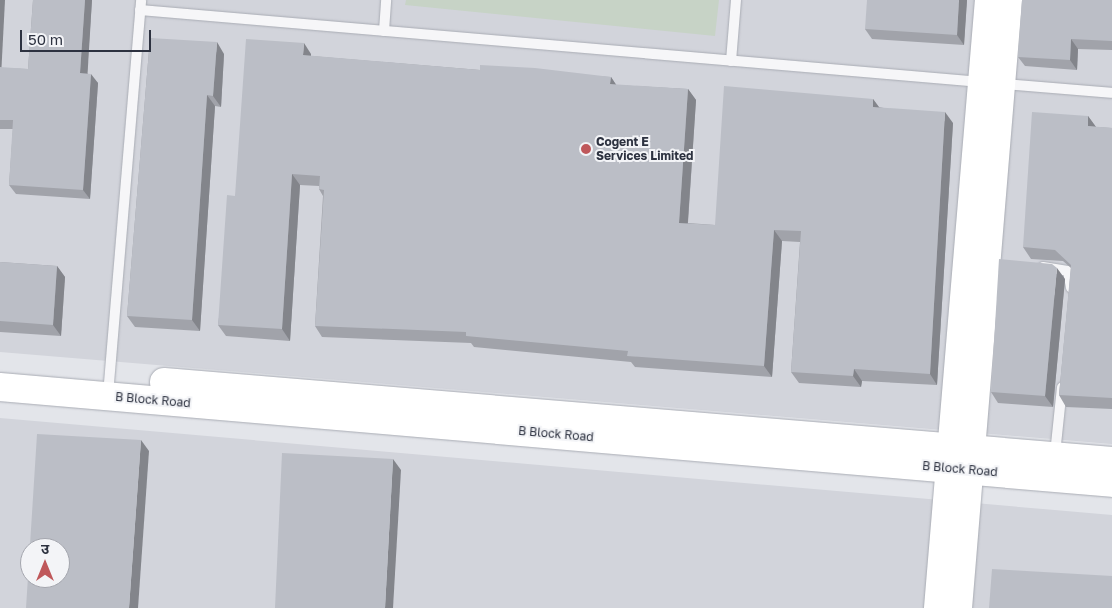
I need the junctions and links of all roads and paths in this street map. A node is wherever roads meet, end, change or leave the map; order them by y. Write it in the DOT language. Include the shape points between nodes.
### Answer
graph roads {
  1 [pos="386,0"];
  2 [pos="736,0"];
  3 [pos="989,0"];
  4 [pos="1008,0"];
  5 [pos="140,5"];
  6 [pos="384,31"];
  7 [pos="731,60"];
  8 [pos="992,83"];
  9 [pos="1112,93"];
  10 [pos="1034,266"];
  11 [pos="1070,304"];
  12 [pos="0,369"];
  13 [pos="1063,372"];
  14 [pos="108,387"];
  15 [pos="0,388"];
  16 [pos="1055,456"];
  17 [pos="960,458"];
  18 [pos="1112,461"];
  19 [pos="1112,483"];
  20 [pos="938,608"];
  21 [pos="958,608"];
  1 -- 6 [label="lane"];
  2 -- 7 [label="lane"];
  3 -- 8 [label="street"];
  4 -- 8 [label="street"];
  5 -- 6 [label="lane"];
  5 -- 14 [label="lane"];
  6 -- 7 [label="lane"];
  7 -- 8 [label="lane"];
  8 -- 9 [label="lane"];
  8 -- 17 [label="street"];
  8 -- 17 [label="street" via="992,262"];
  10 -- 11 [label="lane" via="1068,271"];
  12 -- 14 [label="street, B Block Road"];
  13 -- 16 [label="lane"];
  14 -- 15 [label="street, B Block Road"];
  14 -- 17 [label="street, B Block Road"];
  16 -- 17 [label="street, B Block Road"];
  16 -- 18 [label="street, B Block Road"];
  17 -- 19 [label="street, B Block Road"];
  17 -- 20 [label="street"];
  17 -- 21 [label="street"];
}
